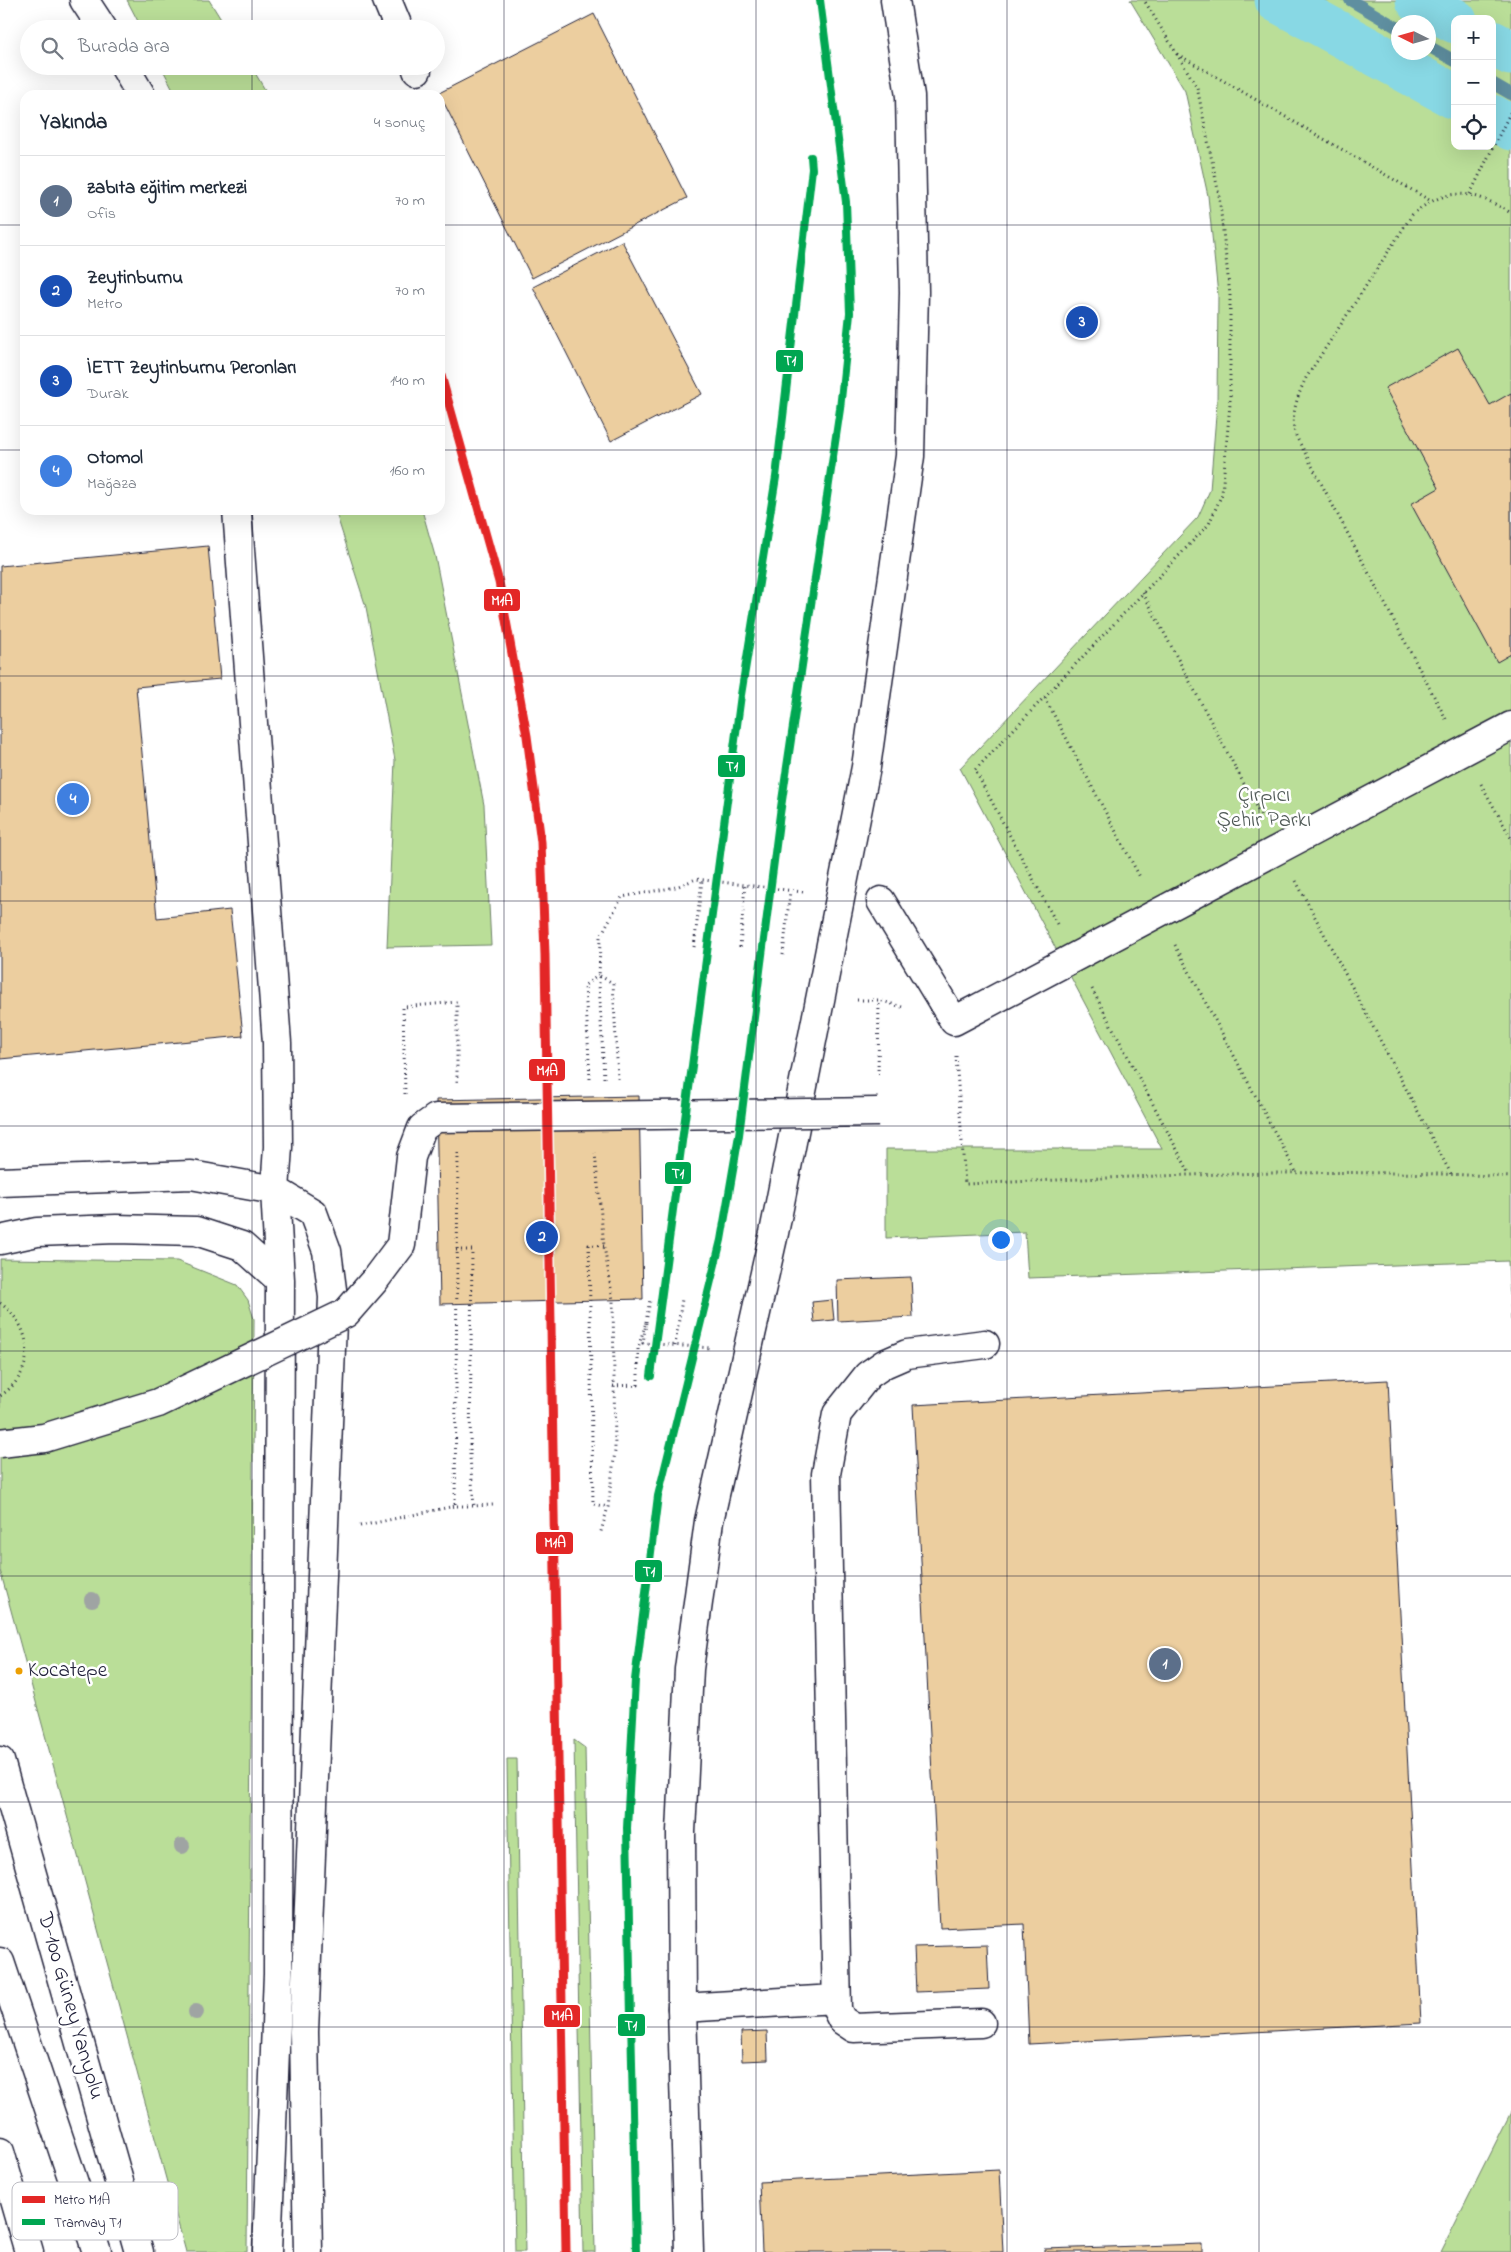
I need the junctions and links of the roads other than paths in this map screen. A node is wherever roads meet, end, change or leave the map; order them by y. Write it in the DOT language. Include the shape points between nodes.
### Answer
graph roads {
  1 [pos="84,0"];
  2 [pos="387,0"];
  3 [pos="895,0"];
  4 [pos="97,20"];
  5 [pos="395,20"];
  6 [pos="129,75"];
  7 [pos="138,90"];
  8 [pos="237,515"];
  9 [pos="1511,726"];
  10 [pos="881,901"];
  11 [pos="878,1112"];
  12 [pos="0,1182"];
  13 [pos="275,1190"];
  14 [pos="0,1240"];
  15 [pos="280,1280"];
  16 [pos="985,1344"];
  17 [pos="0,1444"];
  18 [pos="0,1761"];
  19 [pos="0,1962"];
  20 [pos="835,1999"];
  21 [pos="682,2008"];
  22 [pos="981,2023"];
  23 [pos="0,2152"];
  24 [pos="74,2182"];
  25 [pos="119,2182"];
  26 [pos="12,2195"];
  27 [pos="93,2240"];
  28 [pos="97,2252"];
  29 [pos="267,2252"];
  30 [pos="308,2252"];
  31 [pos="689,2252"];
  1 -- 4 [label="main road"];
  2 -- 5 [label="main road"];
  3 -- 21 [label="main road" via="910,96 914,292 910,456 866,767 774,1233 709,1522 689,1669 681,1832"];
  6 -- 7 [label="main road"];
  8 -- 13 [label="main road" via="277,1043"];
  9 -- 10 [label="main road" via="954,1021"];
  11 -- 17 [label="main road, bridge" via="436,1118 422,1128 411,1157 401,1245 346,1313 158,1403 44,1438"];
  12 -- 13 [label="main road" via="191,1175"];
  13 -- 15 [label="main road"];
  13 -- 30 [label="main road" via="313,1213 327,1251 333,1297 304,2032"];
  14 -- 15 [label="main road" via="47,1232 196,1230 242,1246"];
  15 -- 29 [label="main road" via="278,1974"];
  16 -- 20 [label="main road" via="907,1354 884,1364 868,1375 851,1394 837,1414 832,1435 826,1474"];
  18 -- 25 [label="main road, D-100 Güney Yanyolu"];
  19 -- 24 [label="main road"];
  20 -- 21 [label="main road"];
  20 -- 22 [label="main road" via="842,2020 854,2028 866,2030"];
  21 -- 31 [label="main road"];
  23 -- 26 [label="main road"];
  27 -- 28 [label="main road"];
}
